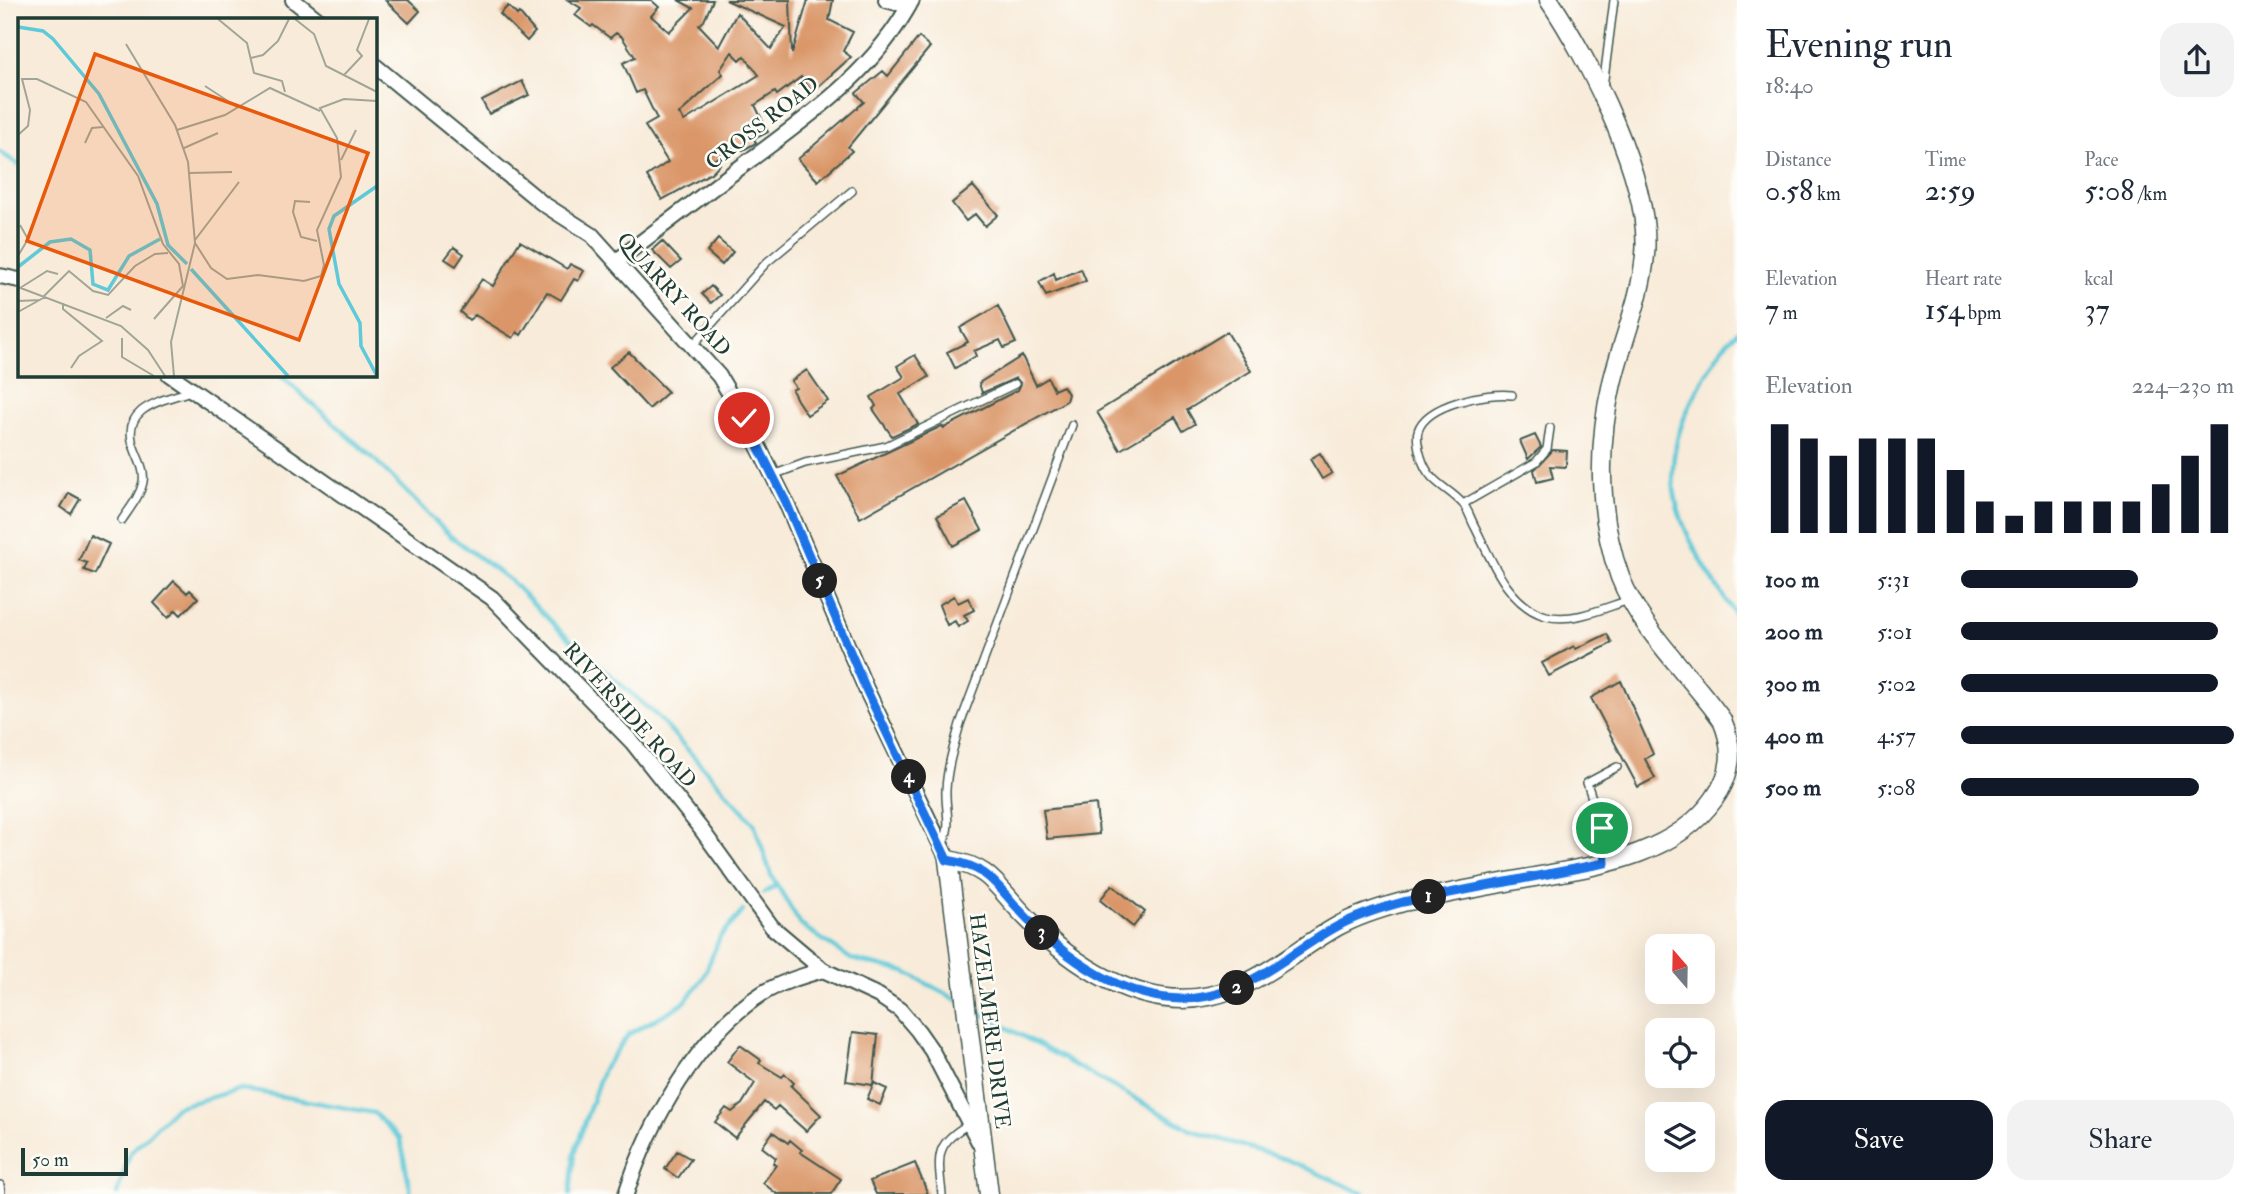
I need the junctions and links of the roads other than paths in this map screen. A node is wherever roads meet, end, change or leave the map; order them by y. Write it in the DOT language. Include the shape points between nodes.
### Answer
graph roads {
  1 [pos="293,0"];
  2 [pos="886,0"];
  3 [pos="1549,0"];
  4 [pos="1614,0"];
  5 [pos="911,3"];
  6 [pos="316,18"];
  7 [pos="376,67"];
  8 [pos="1601,99"];
  9 [pos="852,191"];
  10 [pos="618,260"];
  11 [pos="0,276"];
  12 [pos="18,280"];
  13 [pos="693,345"];
  14 [pos="172,376"];
  15 [pos="1015,384"];
  16 [pos="193,391"];
  17 [pos="1512,395"];
  18 [pos="1072,425"];
  19 [pos="1550,428"];
  20 [pos="773,475"];
  21 [pos="1463,504"];
  22 [pos="122,520"];
  23 [pos="1631,599"];
  24 [pos="1617,767"];
  25 [pos="944,853"];
  26 [pos="1605,863"];
  27 [pos="823,970"];
  28 [pos="970,1124"];
  29 [pos="984,1150"];
  30 [pos="0,1185"];
  31 [pos="1,1194"];
  32 [pos="626,1194"];
  33 [pos="942,1194"];
  34 [pos="989,1194"];
  1 -- 6 [label="street"];
  2 -- 5 [label="street"];
  3 -- 8 [label="street, HAZELMERE DRIVE"];
  4 -- 8 [label="lane"];
  5 -- 10 [label="street, CROSS ROAD" via="897,29 854,77"];
  7 -- 10 [label="street, QUARRY ROAD"];
  8 -- 23 [label="street, HAZELMERE DRIVE" via="1637,185 1645,222 1638,298 1612,384 1603,439 1608,538"];
  9 -- 13 [label="lane" via="766,263"];
  10 -- 13 [label="street, QUARRY ROAD"];
  11 -- 12 [label="street"];
  13 -- 20 [label="street, QUARRY ROAD" via="719,376"];
  14 -- 16 [label="street, RIVERSIDE ROAD"];
  15 -- 20 [label="lane" via="886,446 805,463"];
  16 -- 22 [label="lane" via="150,406 131,424 143,480"];
  16 -- 27 [label="street, RIVERSIDE ROAD" via="492,598 632,742 772,928"];
  17 -- 21 [label="lane" via="1491,393 1455,403 1425,419 1417,433 1421,458 1436,484"];
  18 -- 25 [label="lane" via="960,724 947,782 949,833"];
  19 -- 21 [label="lane" via="1548,449 1536,462"];
  20 -- 25 [label="street, QUARRY ROAD"];
  21 -- 23 [label="lane" via="1496,568 1516,597 1532,610 1562,618"];
  23 -- 26 [label="street, HAZELMERE DRIVE" via="1722,720 1731,739 1731,762 1723,786 1707,808 1678,833"];
  24 -- 26 [label="lane" via="1587,783 1602,828"];
  25 -- 26 [label="street, HAZELMERE DRIVE" via="980,868 1026,918 1089,970 1127,989 1164,997 1206,997 1251,984 1338,926 1372,911"];
  25 -- 29 [label="street, HAZELMERE DRIVE"];
  27 -- 28 [label="street, RIVERSIDE ROAD" via="900,1010 932,1051"];
  27 -- 32 [label="street" via="765,992 720,1030 658,1114"];
  28 -- 29 [label="street, RIVERSIDE ROAD"];
  28 -- 33 [label="lane" via="949,1136 940,1149"];
  29 -- 34 [label="street, HAZELMERE DRIVE"];
  30 -- 31 [label="lane"];
}
